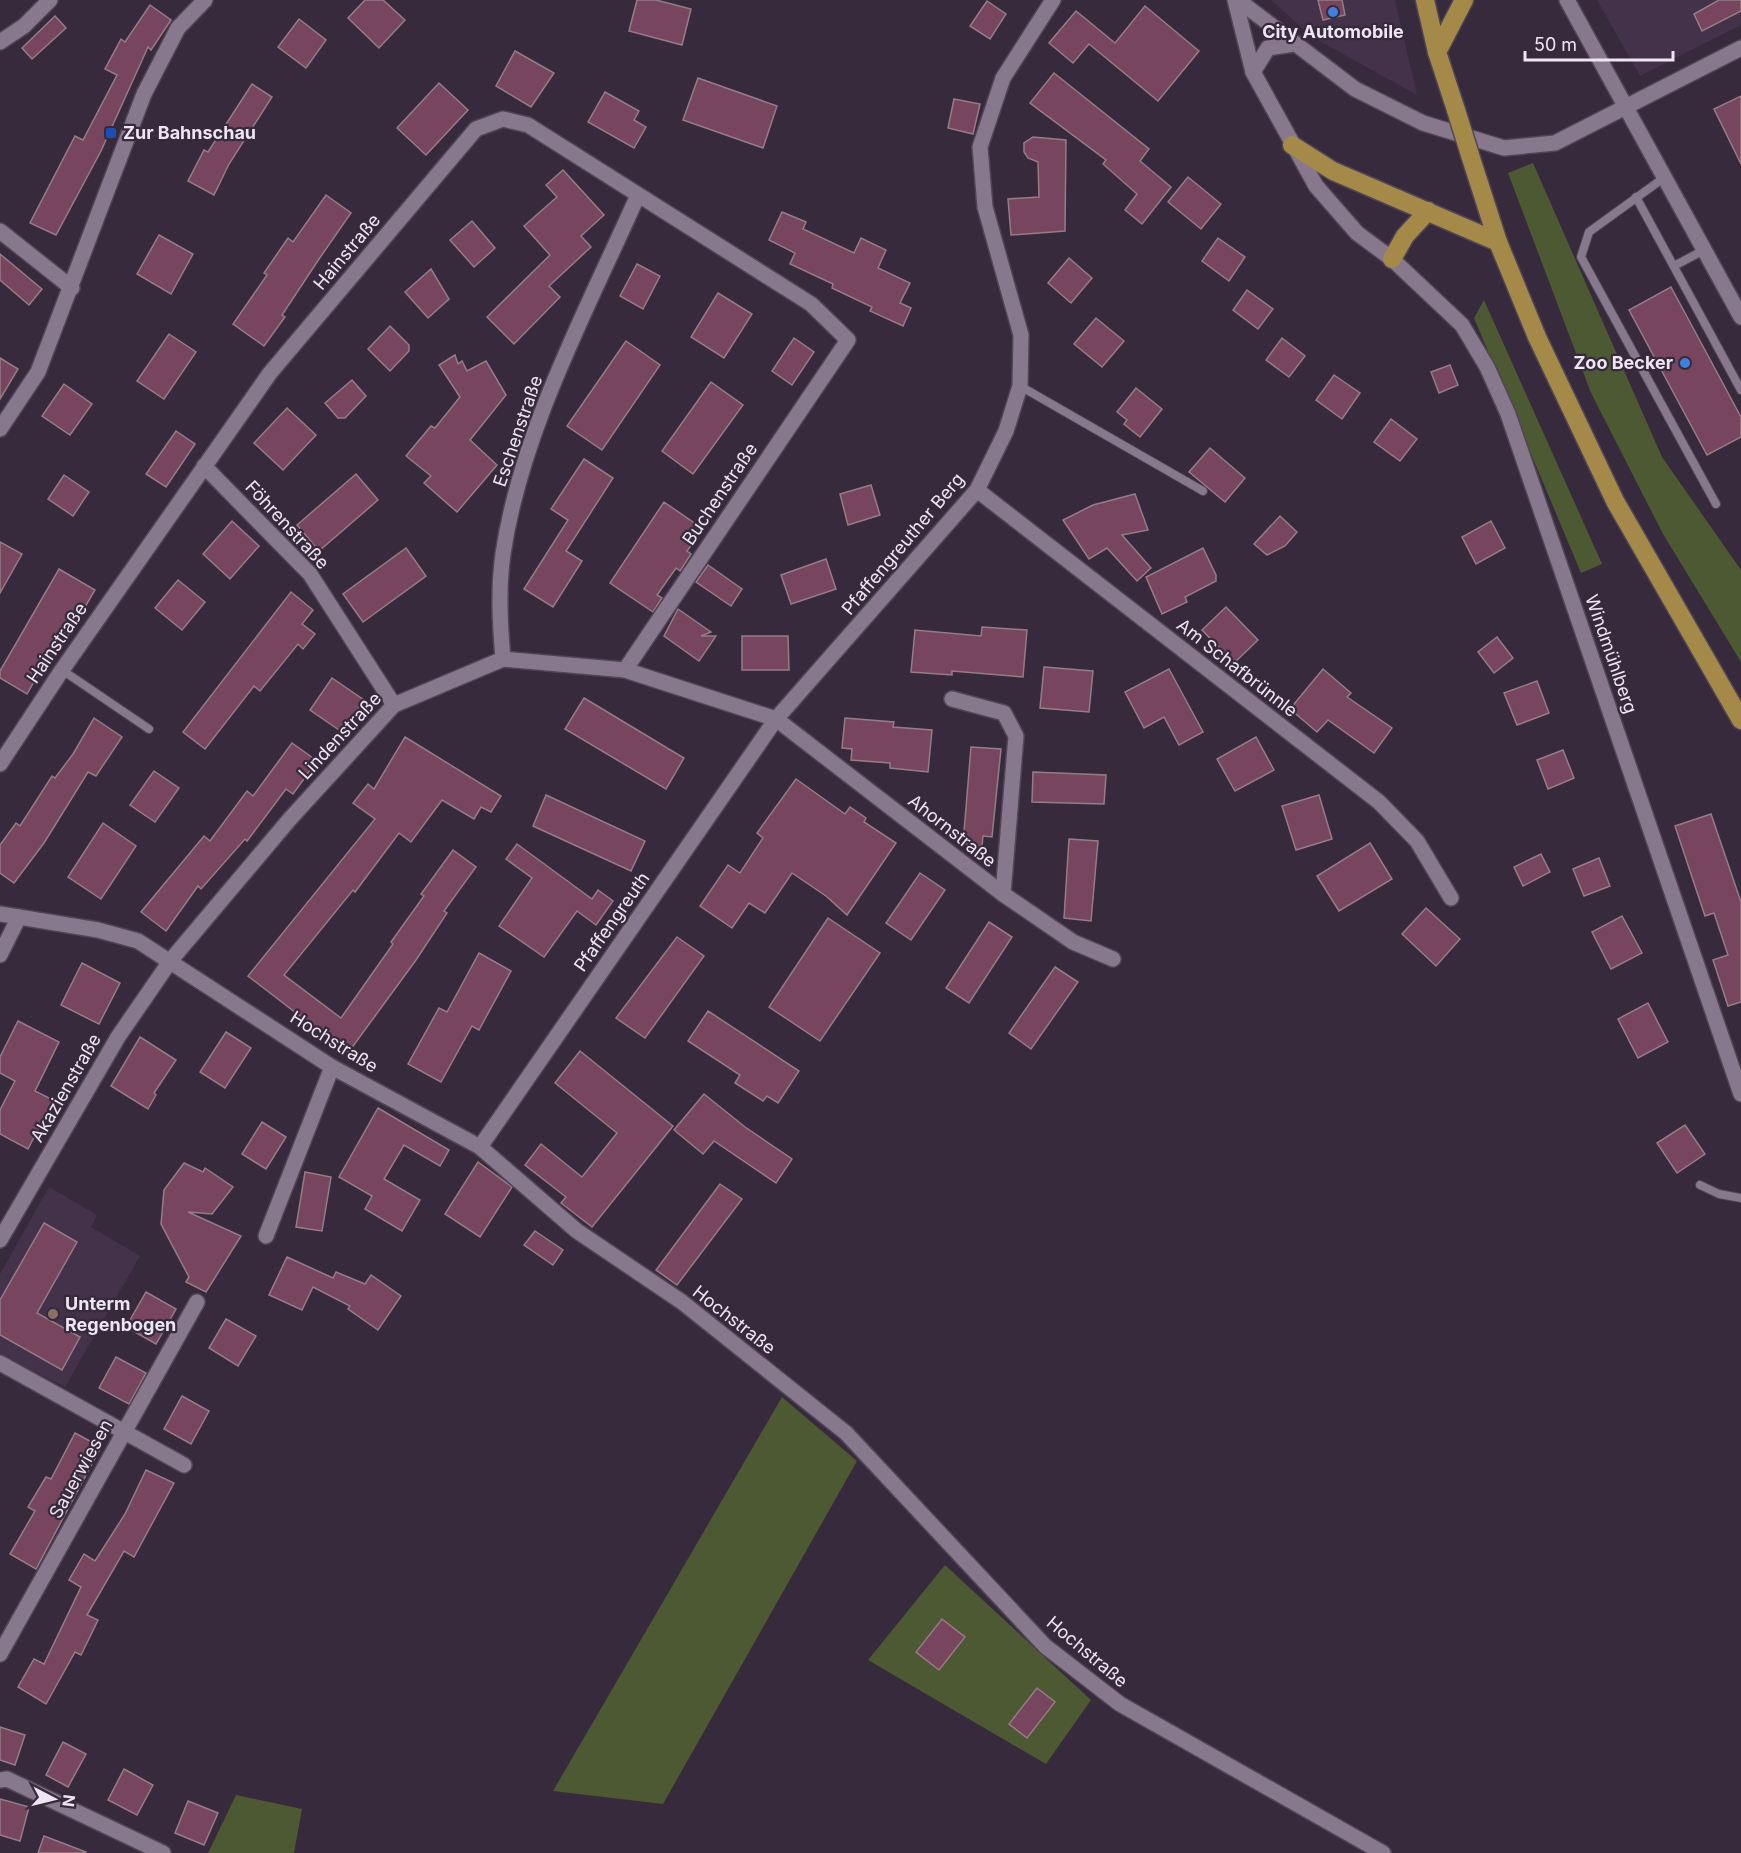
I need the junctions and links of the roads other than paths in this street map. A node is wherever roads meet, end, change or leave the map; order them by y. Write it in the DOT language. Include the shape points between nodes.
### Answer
graph roads {
  1 [pos="50,0"];
  2 [pos="205,0"];
  3 [pos="1053,0"];
  4 [pos="1237,0"];
  5 [pos="1425,0"];
  6 [pos="1464,0"];
  7 [pos="1568,0"];
  8 [pos="0,42"];
  9 [pos="1294,44"];
  10 [pos="1741,48"];
  11 [pos="1437,52"];
  12 [pos="1253,72"];
  13 [pos="1626,105"];
  14 [pos="1292,145"];
  15 [pos="1665,177"];
  16 [pos="638,195"];
  17 [pos="1636,197"];
  18 [pos="1428,211"];
  19 [pos="0,231"];
  20 [pos="1498,242"];
  21 [pos="1704,250"];
  22 [pos="1392,259"];
  23 [pos="1674,266"];
  24 [pos="72,288"];
  25 [pos="1741,317"];
  26 [pos="848,340"];
  27 [pos="1020,386"];
  28 [pos="1741,390"];
  29 [pos="0,429"];
  30 [pos="204,466"];
  31 [pos="977,490"];
  32 [pos="1203,491"];
  33 [pos="1716,504"];
  34 [pos="503,659"];
  35 [pos="62,670"];
  36 [pos="625,670"];
  37 [pos="952,699"];
  38 [pos="394,705"];
  39 [pos="776,719"];
  40 [pos="1741,720"];
  41 [pos="149,729"];
  42 [pos="0,764"];
  43 [pos="1003,894"];
  44 [pos="1451,898"];
  45 [pos="0,914"];
  46 [pos="19,916"];
  47 [pos="0,954"];
  48 [pos="1113,959"];
  49 [pos="171,960"];
  50 [pos="332,1067"];
  51 [pos="1741,1094"];
  52 [pos="480,1147"];
  53 [pos="1700,1185"];
  54 [pos="1741,1198"];
  55 [pos="266,1236"];
  56 [pos="0,1240"];
  57 [pos="197,1302"];
  58 [pos="0,1363"];
  59 [pos="124,1432"];
  60 [pos="184,1465"];
  61 [pos="0,1654"];
  62 [pos="0,1780"];
  63 [pos="163,1853"];
  64 [pos="1383,1853"];
  1 -- 8 [label="street" via="24,26"];
  2 -- 24 [label="street" via="178,28 144,94"];
  3 -- 27 [label="street, Pfaffengreuther Berg" via="1003,78 980,147 985,207 1021,334"];
  4 -- 9 [label="street"];
  4 -- 12 [label="street, Windmühlberg"];
  5 -- 11 [label="main road"];
  6 -- 11 [label="main road"];
  7 -- 13 [label="street"];
  9 -- 12 [label="street" via="1268,48"];
  9 -- 13 [label="street" via="1355,89 1423,123 1504,148 1555,143"];
  10 -- 13 [label="street"];
  11 -- 20 [label="main road, bridge"];
  12 -- 14 [label="street, Windmühlberg"];
  13 -- 15 [label="street"];
  14 -- 18 [label="main road" via="1333,171"];
  14 -- 22 [label="street, Windmühlberg" via="1316,186 1357,233"];
  15 -- 17 [label="lane"];
  15 -- 21 [label="street"];
  16 -- 26 [label="street, Hainstraße" via="811,304"];
  16 -- 30 [label="street, Hainstraße" via="528,125 502,119 476,129 270,373"];
  16 -- 34 [label="street, Eschenstraße" via="541,412 503,553 499,604"];
  17 -- 23 [label="lane"];
  17 -- 33 [label="lane" via="1589,232 1581,257"];
  18 -- 20 [label="main road"];
  18 -- 22 [label="main road" via="1405,236"];
  19 -- 24 [label="street"];
  20 -- 40 [label="main road" via="1537,337 1615,501"];
  21 -- 23 [label="lane"];
  21 -- 25 [label="street"];
  22 -- 51 [label="street, Windmühlberg" via="1461,325 1508,414"];
  23 -- 28 [label="lane"];
  24 -- 29 [label="street" via="38,372"];
  26 -- 36 [label="street, Buchenstraße"];
  27 -- 31 [label="street, Pfaffengreuther Berg" via="1006,431"];
  27 -- 32 [label="lane"];
  30 -- 35 [label="street, Hainstraße"];
  30 -- 38 [label="street, Föhrenstraße" via="310,574"];
  31 -- 39 [label="street, Pfaffengreuther Berg"];
  31 -- 44 [label="street, Am Schafbrünnle" via="1379,802 1417,841"];
  34 -- 36 [label="street, Lindenstraße"];
  34 -- 38 [label="street, Lindenstraße"];
  35 -- 41 [label="lane"];
  35 -- 42 [label="street, Hainstraße"];
  36 -- 39 [label="street, Lindenstraße"];
  37 -- 43 [label="street" via="1004,713 1016,736"];
  38 -- 49 [label="street, Lindenstraße" via="289,820"];
  39 -- 43 [label="street, Ahornstraße"];
  39 -- 52 [label="street, Pfaffengreuth"];
  43 -- 48 [label="street, Ahornstraße" via="1073,942"];
  45 -- 46 [label="street, Hochstraße"];
  46 -- 47 [label="street"];
  46 -- 49 [label="street, Hochstraße" via="138,941"];
  49 -- 50 [label="street, Hochstraße"];
  49 -- 56 [label="street, Akazienstraße" via="118,1037"];
  50 -- 52 [label="street, Hochstraße"];
  50 -- 55 [label="street"];
  52 -- 64 [label="street, Hochstraße" via="576,1231 682,1302 846,1433 1045,1646 1120,1704"];
  53 -- 54 [label="lane"];
  57 -- 59 [label="street, Sauerwiesen"];
  58 -- 59 [label="street"];
  59 -- 60 [label="street"];
  59 -- 61 [label="street, Sauerwiesen"];
  62 -- 63 [label="street" via="7,1779"];
}
